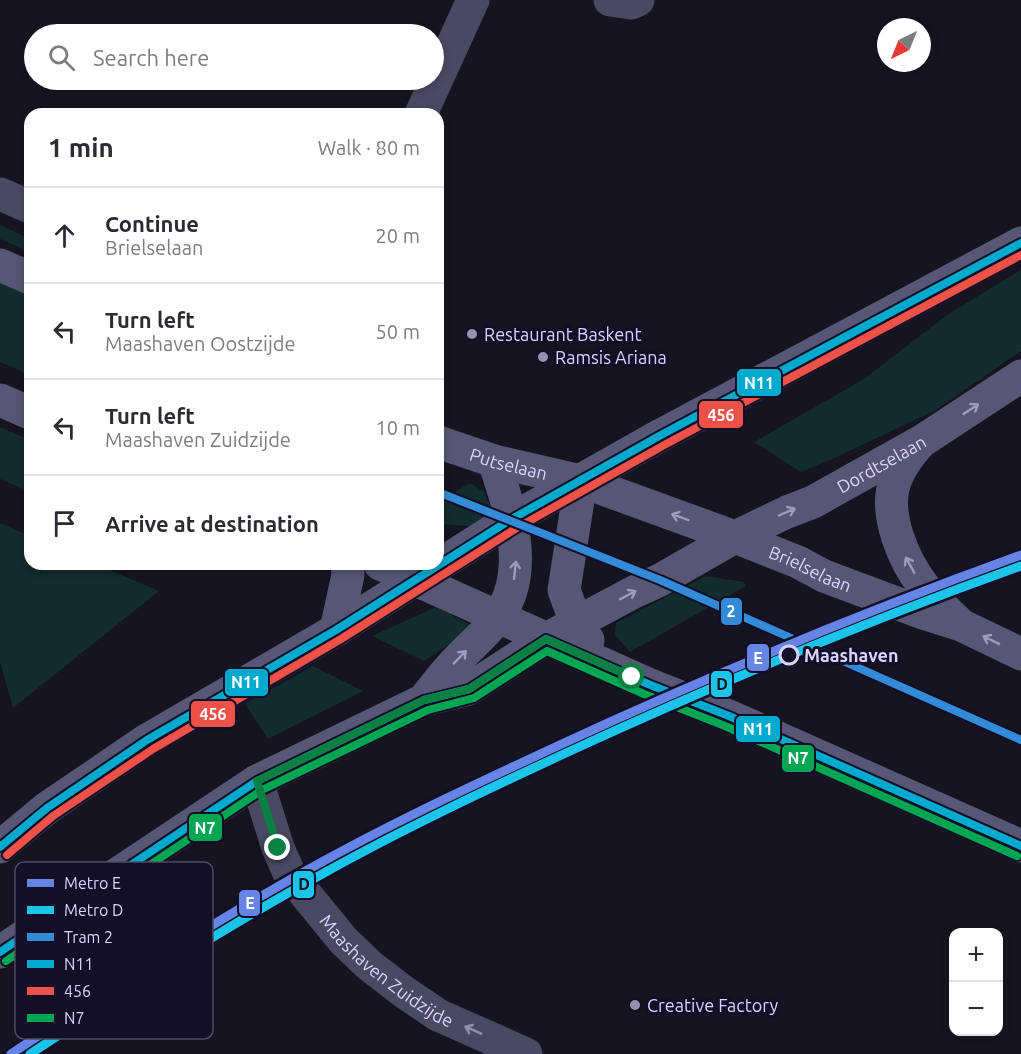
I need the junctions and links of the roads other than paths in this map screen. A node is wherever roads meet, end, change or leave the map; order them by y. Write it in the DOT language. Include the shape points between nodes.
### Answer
graph roads {
  1 [pos="473,0"];
  2 [pos="610,0"];
  3 [pos="638,0"];
  4 [pos="444,64"];
  5 [pos="432,90"];
  6 [pos="424,108"];
  7 [pos="0,194"];
  8 [pos="24,204"];
  9 [pos="1021,243"];
  10 [pos="0,265"];
  11 [pos="24,275"];
  12 [pos="1021,376"];
  13 [pos="0,400"];
  14 [pos="24,410"];
  15 [pos="922,441"];
  16 [pos="444,444"];
  17 [pos="494,461"];
  18 [pos="581,481"];
  19 [pos="510,520"];
  20 [pos="735,537"];
  21 [pos="444,562"];
  22 [pos="348,570"];
  23 [pos="394,570"];
  24 [pos="432,570"];
  25 [pos="416,580"];
  26 [pos="498,617"];
  27 [pos="576,623"];
  28 [pos="961,625"];
  29 [pos="336,630"];
  30 [pos="546,639"];
  31 [pos="1021,654"];
  32 [pos="614,669"];
  33 [pos="424,700"];
  34 [pos="257,781"];
  35 [pos="1021,846"];
  36 [pos="0,847"];
  37 [pos="135,862"];
  38 [pos="15,942"];
  39 [pos="0,952"];
  40 [pos="526,1054"];
  1 -- 4 [label="street"];
  2 -- 3 [label="street"];
  5 -- 6 [label="street"];
  7 -- 8 [label="street"];
  9 -- 18 [label="main road"];
  10 -- 11 [label="main road"];
  15 -- 12 [label="main road, Dordtselaan, one-way"];
  13 -- 14 [label="main road"];
  20 -- 15 [label="main road, Dordtselaan, one-way" via="813,502"];
  28 -- 15 [label="main road, one-way" via="926,590 897,534 892,508 895,481 907,457"];
  16 -- 17 [label="main road, Putselaan"];
  17 -- 18 [label="main road, Putselaan"];
  17 -- 19 [label="main road"];
  18 -- 19 [label="main road"];
  20 -- 18 [label="main road, one-way"];
  18 -- 27 [label="main road" via="564,590"];
  19 -- 21 [label="main road"];
  26 -- 19 [label="main road, one-way" via="511,591 516,566"];
  27 -- 20 [label="main road, Dordtselaan, one-way"];
  20 -- 28 [label="main road, Brielselaan" via="824,576"];
  22 -- 29 [label="main road"];
  23 -- 25 [label="main road"];
  24 -- 25 [label="main road"];
  25 -- 26 [label="main road"];
  25 -- 29 [label="main road"];
  26 -- 30 [label="main road"];
  33 -- 26 [label="main road, one-way"];
  27 -- 30 [label="main road, Dordtselaan"];
  27 -- 32 [label="main road"];
  31 -- 28 [label="main road, Brielselaan, one-way"];
  29 -- 36 [label="main road" via="147,740 47,808"];
  30 -- 32 [label="main road"];
  30 -- 33 [label="main road, Dordtselaan" via="469,689"];
  32 -- 35 [label="main road"];
  33 -- 34 [label="main road"];
  34 -- 37 [label="main road"];
  40 -- 34 [label="street, Maashaven Zuidzijde, one-way" via="438,1015 369,965 343,940 290,875"];
  38 -- 39 [label="main road"];
}
